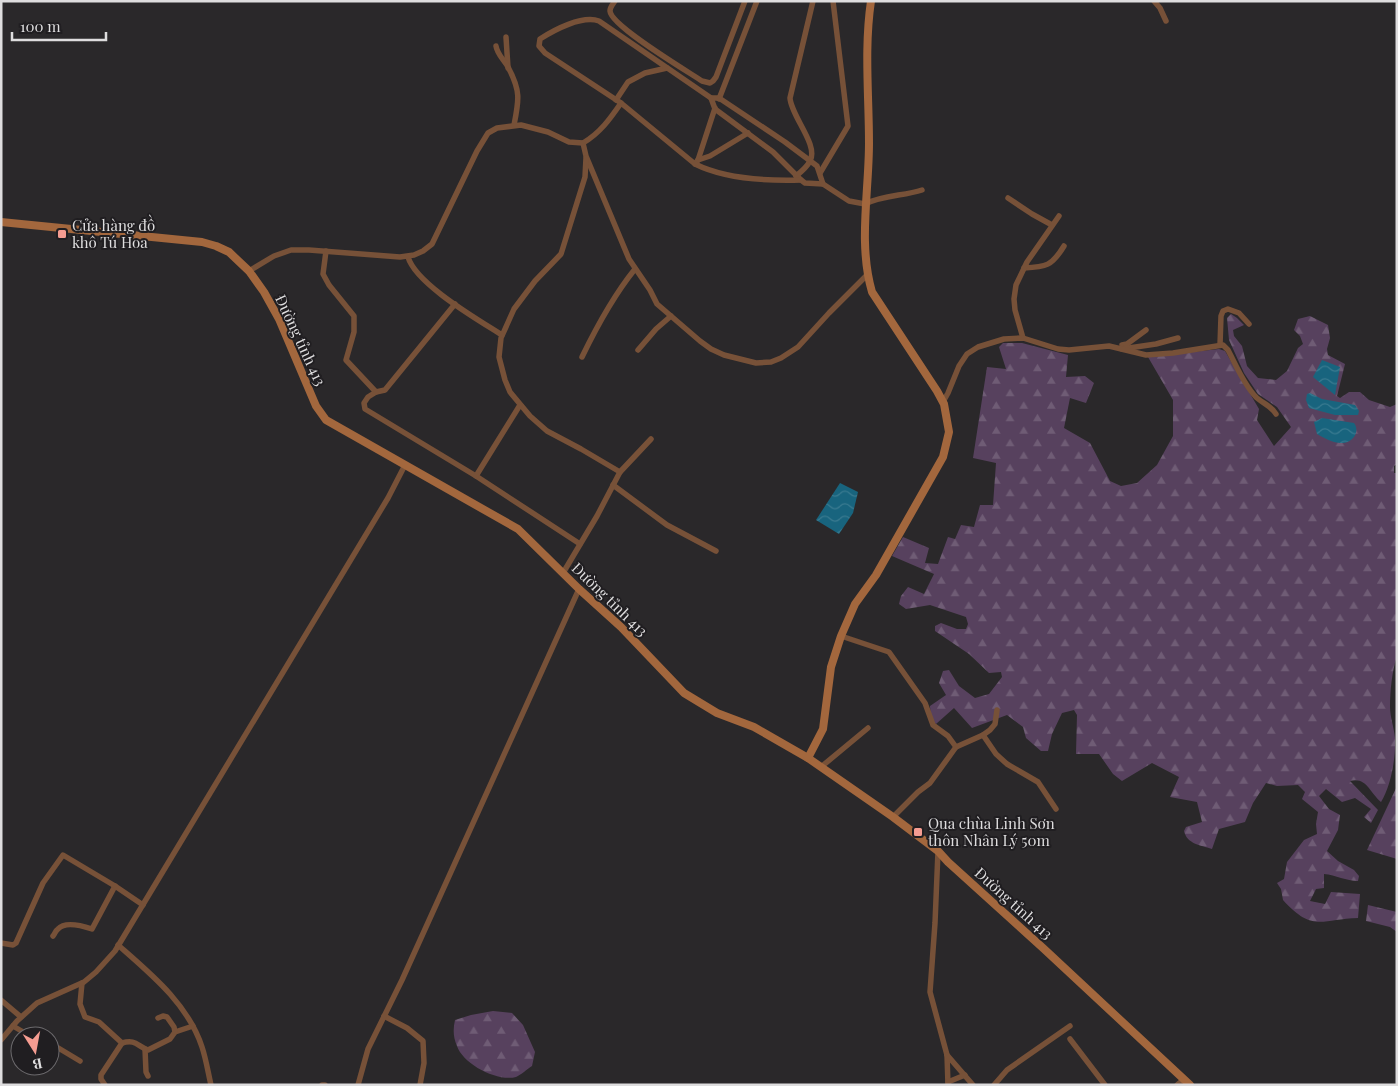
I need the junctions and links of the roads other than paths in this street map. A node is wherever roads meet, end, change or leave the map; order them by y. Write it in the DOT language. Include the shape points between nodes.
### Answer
graph roads {
  1 [pos="616,1"];
  2 [pos="745,1"];
  3 [pos="757,1"];
  4 [pos="813,1"];
  5 [pos="833,1"];
  6 [pos="870,1"];
  7 [pos="1154,1"];
  8 [pos="1166,21"];
  9 [pos="506,37"];
  10 [pos="496,46"];
  11 [pos="508,68"];
  12 [pos="667,68"];
  13 [pos="711,98"];
  14 [pos="719,98"];
  15 [pos="619,101"];
  16 [pos="715,109"];
  17 [pos="514,125"];
  18 [pos="748,133"];
  19 [pos="583,143"];
  20 [pos="586,156"];
  21 [pos="810,161"];
  22 [pos="696,162"];
  23 [pos="820,173"];
  24 [pos="799,178"];
  25 [pos="822,184"];
  26 [pos="922,190"];
  27 [pos="1008,198"];
  28 [pos="865,204"];
  29 [pos="1059,216"];
  30 [pos="1,222"];
  31 [pos="1052,225"];
  32 [pos="1064,246"];
  33 [pos="326,251"];
  34 [pos="408,257"];
  35 [pos="1024,268"];
  36 [pos="635,269"];
  37 [pos="249,271"];
  38 [pos="868,274"];
  39 [pos="455,304"];
  40 [pos="670,316"];
  41 [pos="1249,324"];
  42 [pos="1146,330"];
  43 [pos="502,335"];
  44 [pos="1023,338"];
  45 [pos="1178,338"];
  46 [pos="1220,345"];
  47 [pos="1115,347"];
  48 [pos="1122,348"];
  49 [pos="638,350"];
  50 [pos="582,356"];
  51 [pos="376,392"];
  52 [pos="943,402"];
  53 [pos="520,405"];
  54 [pos="1276,414"];
  55 [pos="652,439"];
  56 [pos="405,465"];
  57 [pos="620,472"];
  58 [pos="476,476"];
  59 [pos="613,485"];
  60 [pos="580,544"];
  61 [pos="716,551"];
  62 [pos="563,573"];
  63 [pos="579,590"];
  64 [pos="841,636"];
  65 [pos="997,710"];
  66 [pos="868,728"];
  67 [pos="983,735"];
  68 [pos="956,747"];
  69 [pos="808,758"];
  70 [pos="821,767"];
  71 [pos="1056,809"];
  72 [pos="893,817"];
  73 [pos="938,850"];
  74 [pos="115,886"];
  75 [pos="143,905"];
  76 [pos="53,936"];
  77 [pos="1,943"];
  78 [pos="118,945"];
  79 [pos="82,983"];
  80 [pos="1,1000"];
  81 [pos="384,1016"];
  82 [pos="21,1017"];
  83 [pos="158,1018"];
  84 [pos="13,1026"];
  85 [pos="192,1026"];
  86 [pos="1070,1026"];
  87 [pos="10,1030"];
  88 [pos="175,1032"];
  89 [pos="1070,1039"];
  90 [pos="1,1040"];
  91 [pos="122,1043"];
  92 [pos="60,1049"];
  93 [pos="146,1049"];
  94 [pos="947,1055"];
  95 [pos="80,1062"];
  96 [pos="965,1075"];
  97 [pos="148,1076"];
  98 [pos="1187,1082"];
  99 [pos="948,1083"];
  100 [pos="105,1085"];
  101 [pos="211,1085"];
  102 [pos="358,1085"];
  103 [pos="420,1085"];
  104 [pos="973,1085"];
  105 [pos="994,1085"];
  106 [pos="1105,1085"];
  107 [pos="1177,1085"];
  1 -- 2 [label="street" via="610,12 619,24 707,83 716,77"];
  3 -- 14 [label="street"];
  4 -- 21 [label="street" via="790,98 791,107 811,148"];
  5 -- 23 [label="street" via="848,126"];
  6 -- 28 [label="main road" via="869,146"];
  7 -- 8 [label="street"];
  9 -- 11 [label="street"];
  10 -- 11 [label="street"];
  11 -- 17 [label="street" via="519,98"];
  12 -- 13 [label="street"];
  12 -- 15 [label="street" via="644,73 628,82"];
  12 -- 15 [label="street" via="594,19 576,22 540,39 539,46 545,53"];
  13 -- 14 [label="street"];
  13 -- 16 [label="street"];
  14 -- 16 [label="street"];
  14 -- 21 [label="street"];
  15 -- 19 [label="street" via="604,128"];
  15 -- 22 [label="street"];
  16 -- 18 [label="street"];
  16 -- 22 [label="street"];
  17 -- 19 [label="street" via="522,124 569,142"];
  17 -- 34 [label="street" via="488,133 432,244"];
  18 -- 22 [label="street"];
  18 -- 24 [label="street"];
  19 -- 20 [label="street"];
  20 -- 36 [label="street"];
  20 -- 43 [label="street" via="585,177 561,254 517,304"];
  21 -- 23 [label="street"];
  21 -- 24 [label="street"];
  22 -- 24 [label="street" via="707,169 760,180"];
  23 -- 25 [label="street"];
  24 -- 25 [label="street" via="805,183"];
  25 -- 28 [label="street" via="849,201"];
  26 -- 28 [label="street"];
  27 -- 31 [label="street"];
  28 -- 38 [label="main road"];
  29 -- 31 [label="street"];
  30 -- 37 [label="main road, Đường tỉnh 413" via="202,242 229,252"];
  31 -- 35 [label="street"];
  32 -- 35 [label="street" via="1052,263"];
  33 -- 34 [label="street"];
  33 -- 37 [label="street" via="291,250"];
  33 -- 51 [label="street" via="324,274 354,316 354,332 346,360"];
  34 -- 39 [label="street" via="410,265 430,286"];
  35 -- 44 [label="street" via="1014,299"];
  36 -- 40 [label="street" via="657,304"];
  36 -- 50 [label="street"];
  37 -- 56 [label="main road, Đường tỉnh 413" via="279,319 308,390 326,420"];
  38 -- 40 [label="street" via="798,347 771,362 756,363 724,355 711,349"];
  38 -- 52 [label="main road" via="872,292"];
  39 -- 43 [label="street"];
  39 -- 51 [label="street" via="385,390"];
  40 -- 49 [label="street"];
  41 -- 46 [label="street" via="1239,313 1228,309 1223,311"];
  42 -- 47 [label="street" via="1127,344"];
  43 -- 53 [label="street" via="499,350 501,368 510,392"];
  44 -- 47 [label="street" via="1058,349"];
  44 -- 52 [label="street" via="1004,340 971,351 959,366"];
  45 -- 48 [label="street"];
  46 -- 48 [label="street" via="1153,355"];
  46 -- 54 [label="street" via="1226,348 1251,391"];
  47 -- 48 [label="street"];
  51 -- 58 [label="street" via="368,397 365,408"];
  52 -- 64 [label="main road" via="949,432 943,457 876,575 855,604"];
  53 -- 57 [label="street" via="547,431"];
  53 -- 58 [label="street"];
  55 -- 57 [label="street"];
  56 -- 62 [label="main road, Đường tỉnh 413" via="518,529"];
  56 -- 75 [label="street"];
  57 -- 59 [label="street"];
  58 -- 60 [label="street"];
  59 -- 60 [label="street"];
  59 -- 61 [label="street" via="667,525"];
  60 -- 62 [label="street"];
  62 -- 63 [label="main road, Đường tỉnh 413"];
  63 -- 69 [label="main road, Đường tỉnh 413" via="621,627 684,693"];
  63 -- 81 [label="street"];
  64 -- 68 [label="street" via="889,652 929,709 933,725"];
  64 -- 69 [label="main road" via="831,667 823,729"];
  65 -- 67 [label="street" via="995,724"];
  66 -- 70 [label="street"];
  67 -- 68 [label="street"];
  67 -- 71 [label="street" via="1007,764 1038,782"];
  68 -- 72 [label="street" via="930,783"];
  69 -- 70 [label="main road, Đường tỉnh 413"];
  70 -- 72 [label="main road, Đường tỉnh 413"];
  72 -- 73 [label="main road, Đường tỉnh 413"];
  73 -- 94 [label="street" via="930,992"];
  73 -- 98 [label="main road, Đường tỉnh 413"];
  74 -- 75 [label="street"];
  74 -- 76 [label="street" via="92,929 79,925 62,926"];
  74 -- 77 [label="street" via="62,856 40,889 16,943"];
  75 -- 78 [label="street"];
  78 -- 79 [label="street" via="96,972"];
  78 -- 85 [label="street" via="166,988"];
  79 -- 82 [label="street" via="37,1002"];
  79 -- 91 [label="street" via="80,1004 85,1017 99,1022"];
  80 -- 82 [label="street"];
  81 -- 102 [label="street" via="368,1049"];
  81 -- 103 [label="street" via="423,1041"];
  82 -- 84 [label="street"];
  83 -- 88 [label="street" via="167,1017"];
  85 -- 88 [label="street"];
  85 -- 101 [label="street" via="202,1046"];
  86 -- 105 [label="street" via="1007,1070"];
  87 -- 90 [label="street"];
  88 -- 93 [label="street" via="161,1045"];
  89 -- 106 [label="street"];
  91 -- 93 [label="street" via="130,1041"];
  91 -- 100 [label="street" via="101,1075"];
  92 -- 95 [label="street"];
  93 -- 97 [label="street"];
  94 -- 96 [label="street"];
  94 -- 99 [label="street"];
  96 -- 99 [label="street"];
  96 -- 104 [label="street"];
  98 -- 107 [label="street"];
}
